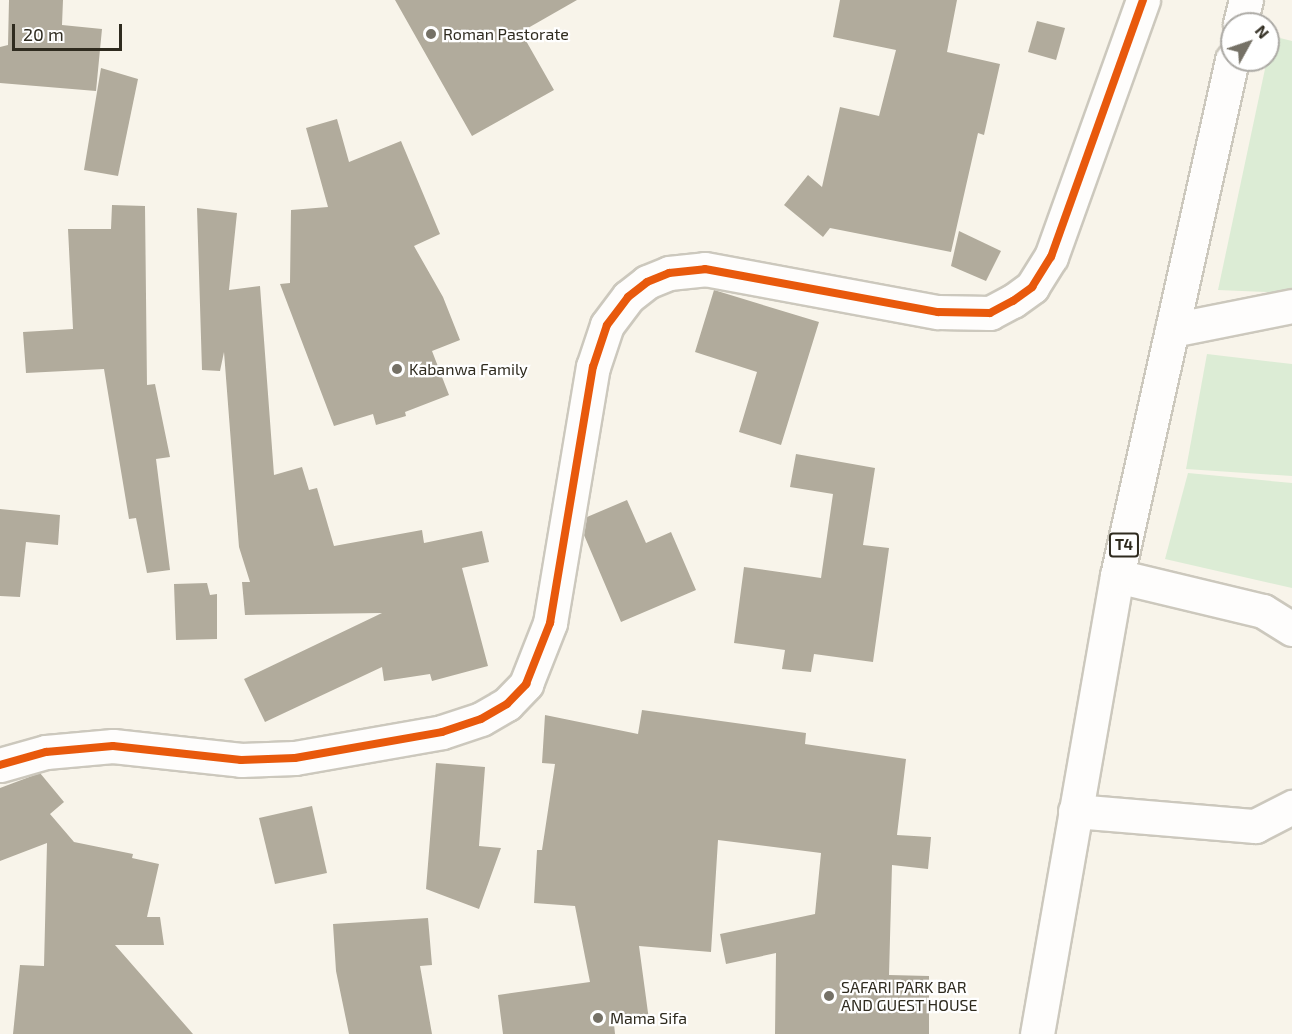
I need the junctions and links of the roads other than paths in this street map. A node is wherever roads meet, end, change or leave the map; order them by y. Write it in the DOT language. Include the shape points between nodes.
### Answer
graph roads {
  1 [pos="1143,0"];
  2 [pos="1229,72"];
  3 [pos="1292,306"];
  4 [pos="1172,330"];
  5 [pos="1117,576"];
  6 [pos="1292,629"];
  7 [pos="0,765"];
  8 [pos="1292,807"];
  9 [pos="1075,811"];
  10 [pos="1037,1034"];
  1 -- 7 [label="main road" via="1051,257 1032,287 1013,301 990,313 938,312 705,269 669,273 647,282 628,297 607,325 594,367 550,623 526,684 507,704 481,719 442,732 295,758 241,760 113,747 46,752"];
  2 -- 4 [label="main road, T4"];
  3 -- 4 [label="main road"];
  4 -- 5 [label="main road, T4"];
  5 -- 6 [label="main road" via="1263,611"];
  5 -- 9 [label="main road, T4"];
  8 -- 9 [label="main road" via="1255,826"];
  9 -- 10 [label="main road, T4"];
}
